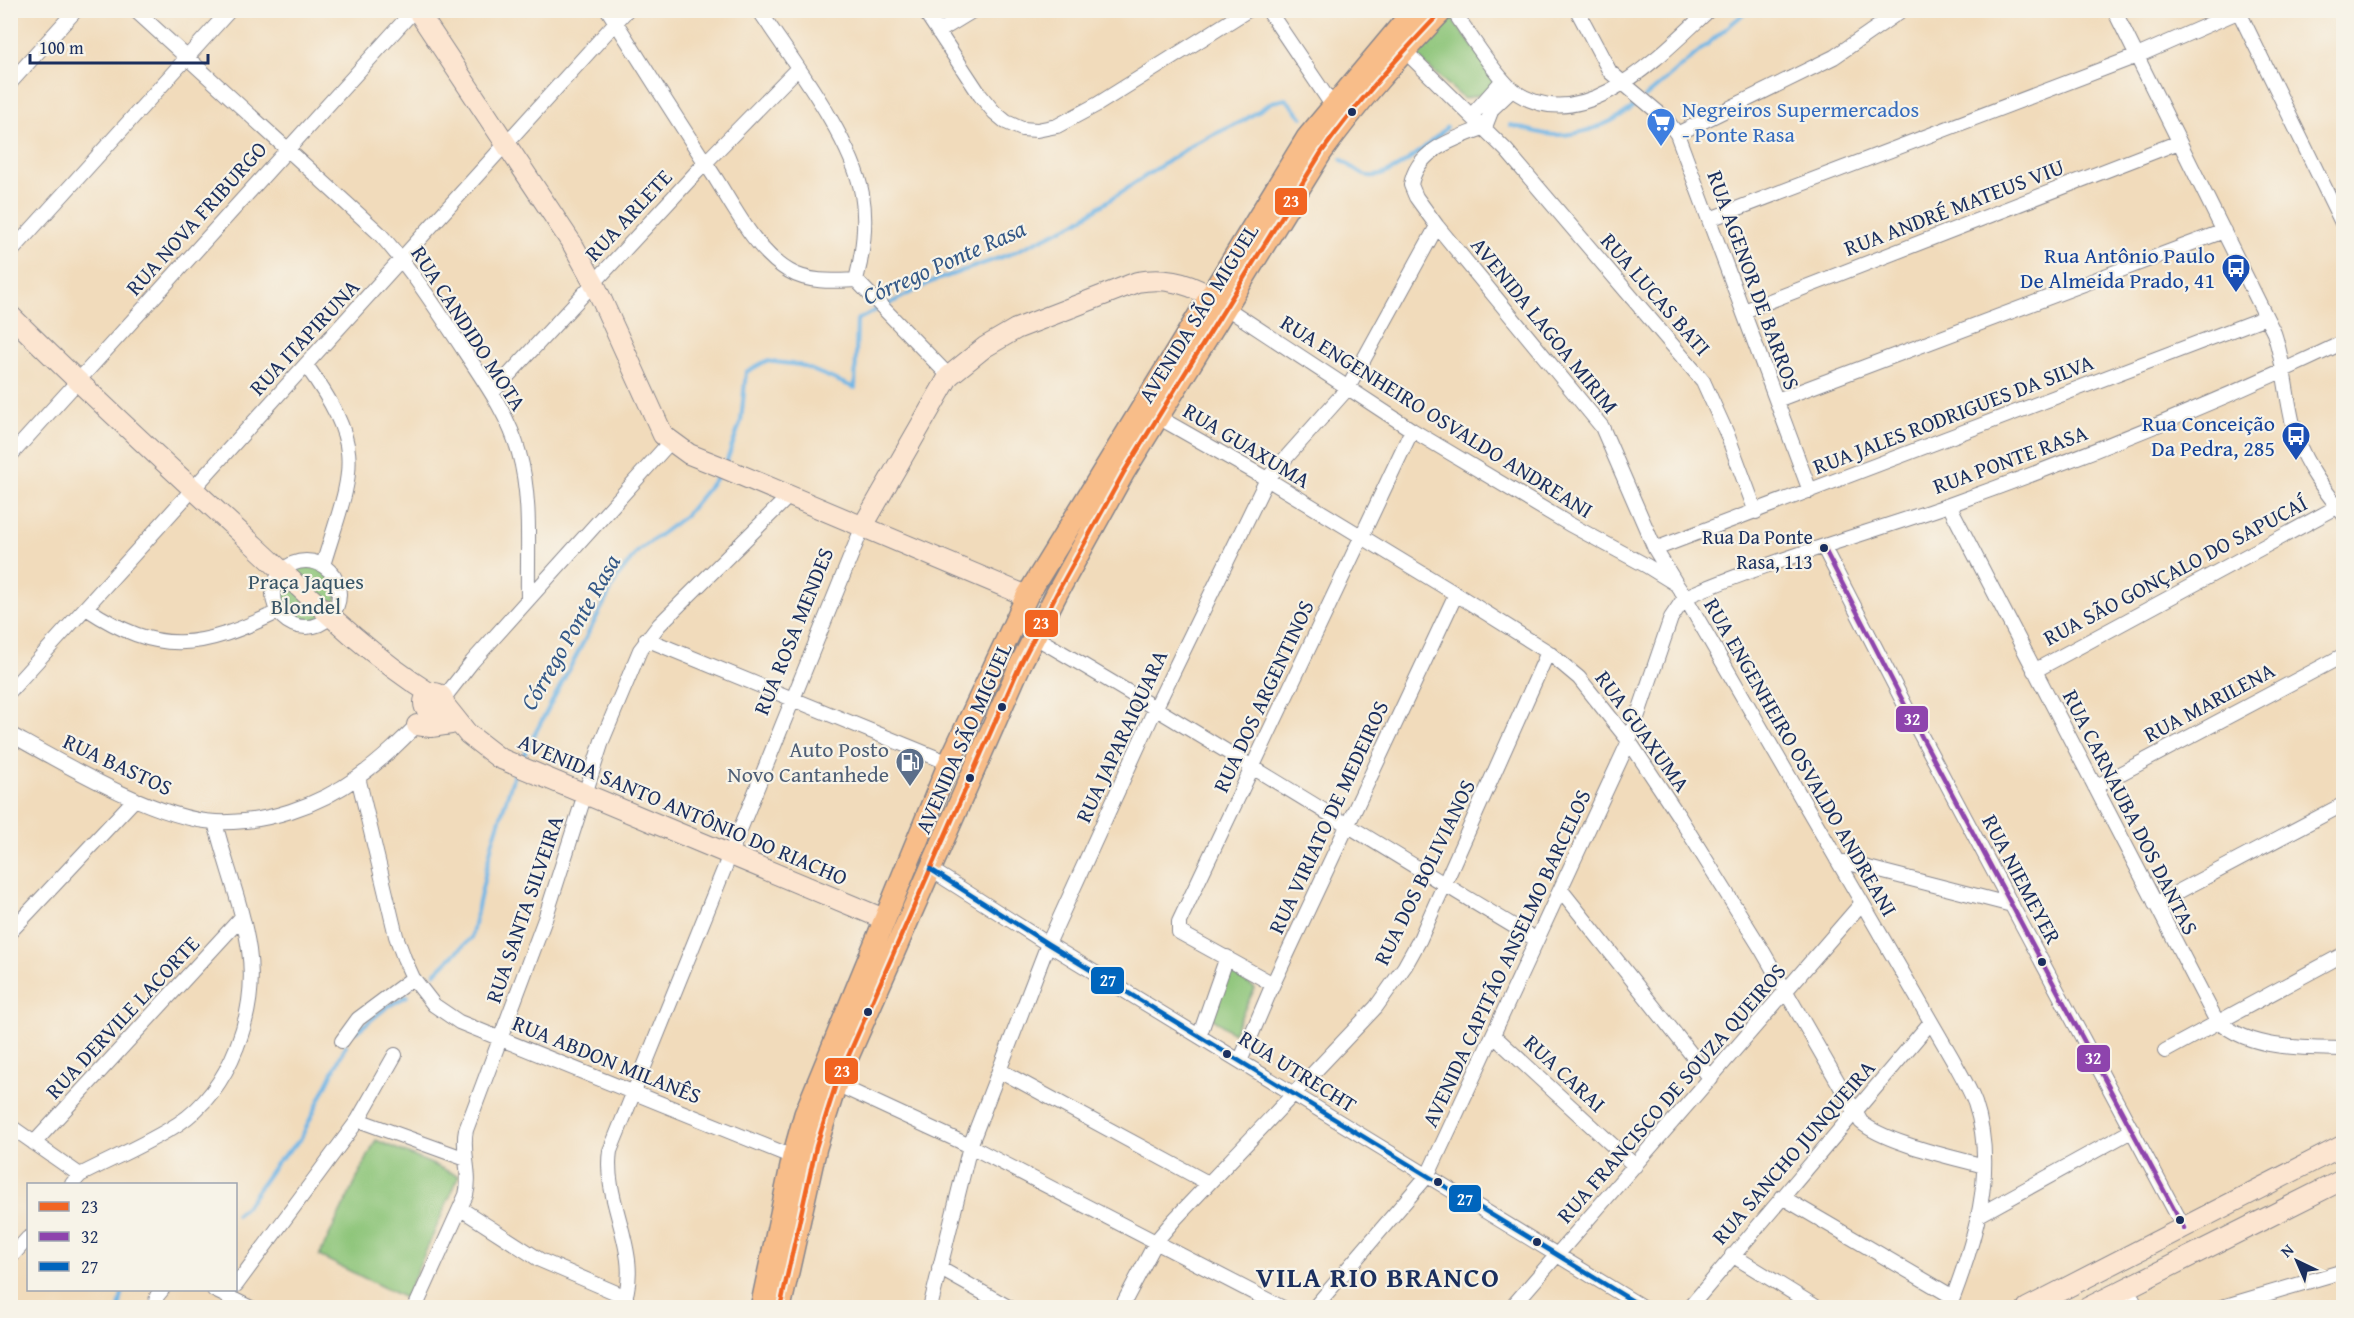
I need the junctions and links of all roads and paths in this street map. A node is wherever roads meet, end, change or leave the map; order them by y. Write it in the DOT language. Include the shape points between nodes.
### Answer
graph roads {
  1 [pos="76,10"];
  2 [pos="135,10"];
  3 [pos="230,10"];
  4 [pos="415,10"];
  5 [pos="608,10"];
  6 [pos="627,10"];
  7 [pos="759,10"];
  8 [pos="924,10"];
  9 [pos="974,10"];
  10 [pos="1248,10"];
  11 [pos="1268,10"];
  12 [pos="1414,10"];
  13 [pos="1443,10"];
  14 [pos="1453,10"];
  15 [pos="1709,10"];
  16 [pos="1902,10"];
  17 [pos="2114,10"];
  18 [pos="1578,11"];
  19 [pos="2239,11"];
  20 [pos="616,23"];
  21 [pos="938,32"];
  22 [pos="1404,50"];
  23 [pos="2137,56"];
  24 [pos="185,58"];
  25 [pos="797,69"];
  26 [pos="10,83"];
  27 [pos="1508,85"];
  28 [pos="1627,88"];
  29 [pos="1332,105"];
  30 [pos="1472,115"];
  31 [pos="1485,127"];
  32 [pos="1677,134"];
  33 [pos="2179,142"];
  34 [pos="507,143"];
  35 [pos="287,149"];
  36 [pos="705,163"];
  37 [pos="1710,219"];
  38 [pos="1437,226"];
  39 [pos="2343,227"];
  40 [pos="2224,231"];
  41 [pos="10,253"];
  42 [pos="403,260"];
  43 [pos="856,280"];
  44 [pos="594,283"];
  45 [pos="1217,301"];
  46 [pos="1744,311"];
  47 [pos="10,315"];
  48 [pos="2266,317"];
  49 [pos="2341,347"];
  50 [pos="306,365"];
  51 [pos="2285,370"];
  52 [pos="949,376"];
  53 [pos="77,381"];
  54 [pos="1348,388"];
  55 [pos="492,393"];
  56 [pos="1777,400"];
  57 [pos="1158,417"];
  58 [pos="1412,430"];
  59 [pos="670,442"];
  60 [pos="10,456"];
  61 [pos="1267,479"];
  62 [pos="193,489"];
  63 [pos="1810,491"];
  64 [pos="789,496"];
  65 [pos="1949,505"];
  66 [pos="2340,511"];
  67 [pos="1756,512"];
  68 [pos="862,526"];
  69 [pos="1360,538"];
  70 [pos="1824,548"];
  71 [pos="1655,549"];
  72 [pos="323,565"];
  73 [pos="282,571"];
  74 [pos="1676,584"];
  75 [pos="1456,594"];
  76 [pos="1027,596"];
  77 [pos="1685,597"];
  78 [pos="528,599"];
  79 [pos="86,608"];
  80 [pos="278,612"];
  81 [pos="330,616"];
  82 [pos="1035,637"];
  83 [pos="646,639"];
  84 [pos="1548,652"];
  85 [pos="2343,655"];
  86 [pos="1022,663"];
  87 [pos="2034,671"];
  88 [pos="10,691"];
  89 [pos="792,698"];
  90 [pos="432,702"];
  91 [pos="1156,707"];
  92 [pos="460,729"];
  93 [pos="10,734"];
  94 [pos="1629,741"];
  95 [pos="949,763"];
  96 [pos="1254,768"];
  97 [pos="358,777"];
  98 [pos="2095,787"];
  99 [pos="585,796"];
  100 [pos="135,799"];
  101 [pos="2343,804"];
  102 [pos="215,822"];
  103 [pos="1347,827"];
  104 [pos="729,854"];
  105 [pos="1837,860"];
  106 [pos="930,869"];
  107 [pos="1445,885"];
  108 [pos="1561,890"];
  109 [pos="1861,904"];
  110 [pos="2155,904"];
  111 [pos="2012,905"];
  112 [pos="241,918"];
  113 [pos="884,919"];
  114 [pos="10,932"];
  115 [pos="1537,940"];
  116 [pos="1048,944"];
  117 [pos="2343,954"];
  118 [pos="1227,957"];
  119 [pos="413,978"];
  120 [pos="1273,984"];
  121 [pos="1786,993"];
  122 [pos="2219,1022"];
  123 [pos="1930,1023"];
  124 [pos="1200,1034"];
  125 [pos="1493,1035"];
  126 [pos="501,1038"];
  127 [pos="342,1041"];
  128 [pos="2343,1049"];
  129 [pos="2165,1051"];
  130 [pos="395,1055"];
  131 [pos="1241,1059"];
  132 [pos="999,1070"];
  133 [pos="1711,1079"];
  134 [pos="836,1084"];
  135 [pos="632,1092"];
  136 [pos="1294,1094"];
  137 [pos="1854,1113"];
  138 [pos="358,1120"];
  139 [pos="10,1126"];
  140 [pos="2133,1130"];
  141 [pos="34,1143"];
  142 [pos="2343,1144"];
  143 [pos="970,1146"];
  144 [pos="793,1156"];
  145 [pos="465,1159"];
  146 [pos="1635,1166"];
  147 [pos="1984,1166"];
  148 [pos="1428,1175"];
  149 [pos="2343,1179"];
  150 [pos="76,1180"];
  151 [pos="1209,1183"];
  152 [pos="804,1196"];
  153 [pos="1782,1197"];
  154 [pos="461,1209"];
  155 [pos="1980,1215"];
  156 [pos="2184,1228"];
  157 [pos="27,1239"];
  158 [pos="1157,1240"];
  159 [pos="1557,1255"];
  160 [pos="1732,1255"];
  161 [pos="10,1258"];
  162 [pos="939,1268"];
  163 [pos="2343,1271"];
  164 [pos="237,1283"];
  165 [pos="2128,1287"];
  166 [pos="161,1291"];
  167 [pos="233,1291"];
  168 [pos="624,1302"];
  169 [pos="1951,1302"];
  170 [pos="155,1308"];
  171 [pos="251,1308"];
  172 [pos="415,1308"];
  173 [pos="761,1308"];
  174 [pos="780,1308"];
  175 [pos="930,1308"];
  176 [pos="1010,1308"];
  177 [pos="1121,1308"];
  178 [pos="1283,1308"];
  179 [pos="1314,1308"];
  180 [pos="1511,1308"];
  181 [pos="1644,1308"];
  182 [pos="1689,1308"];
  183 [pos="1818,1308"];
  184 [pos="2027,1308"];
  185 [pos="2087,1308"];
  186 [pos="2136,1308"];
  187 [pos="2219,1308"];
  1 -- 26 [label="street"];
  2 -- 24 [label="street, RUA CANDIDO MOTA"];
  3 -- 24 [label="street"];
  4 -- 34 [label="main road"];
  4 -- 35 [label="street, RUA NOVA FRIBURGO"];
  5 -- 20 [label="street"];
  6 -- 20 [label="street, RUA ITAPIRUNA"];
  7 -- 25 [label="street"];
  8 -- 21 [label="street"];
  9 -- 21 [label="street"];
  10 -- 21 [label="street" via="1098,104 1057,126 1037,130 1022,129 994,112"];
  11 -- 29 [label="street"];
  12 -- 29 [label="main road, AVENIDA SÃO MIGUEL"];
  13 -- 22 [label="main road, AVENIDA SÃO MIGUEL"];
  14 -- 27 [label="street"];
  15 -- 28 [label="street"];
  16 -- 32 [label="street" via="1834,57"];
  17 -- 23 [label="street"];
  18 -- 28 [label="street, RUA AGENOR DE BARROS" via="1606,68"];
  19 -- 23 [label="street"];
  19 -- 39 [label="street"];
  20 -- 34 [label="street, RUA ITAPIRUNA"];
  20 -- 36 [label="street"];
  22 -- 30 [label="street, RUA LUCAS BATI"];
  22 -- 45 [label="main road, AVENIDA SÃO MIGUEL" via="1352,109"];
  23 -- 33 [label="street"];
  23 -- 37 [label="street"];
  24 -- 35 [label="street, RUA CANDIDO MOTA"];
  24 -- 41 [label="street"];
  25 -- 36 [label="street, RUA ARLETE"];
  25 -- 43 [label="street" via="853,161 863,220"];
  27 -- 28 [label="street" via="1533,102 1552,106"];
  27 -- 30 [label="street"];
  27 -- 31 [label="street"];
  28 -- 32 [label="street, RUA AGENOR DE BARROS"];
  29 -- 45 [label="main road, AVENIDA SÃO MIGUEL" via="1296,156"];
  30 -- 31 [label="street, RUA LUCAS BATI"];
  31 -- 38 [label="street, AVENIDA LAGOA MIRIM" via="1428,154 1413,174 1411,185 1416,197"];
  31 -- 67 [label="street, RUA LUCAS BATI" via="1703,381"];
  32 -- 37 [label="street, RUA AGENOR DE BARROS"];
  33 -- 40 [label="street"];
  33 -- 46 [label="street, RUA ANDRÉ MATEUS VIU"];
  34 -- 42 [label="street, RUA ITAPIRUNA"];
  34 -- 44 [label="main road"];
  35 -- 42 [label="street, RUA CANDIDO MOTA"];
  35 -- 53 [label="street, RUA NOVA FRIBURGO"];
  36 -- 43 [label="street" via="760,245 776,262 792,273 824,282"];
  36 -- 44 [label="street, RUA ARLETE"];
  37 -- 46 [label="street, RUA AGENOR DE BARROS"];
  38 -- 54 [label="street, RUA JAPARAIQUARA"];
  38 -- 71 [label="street, AVENIDA LAGOA MIRIM" via="1602,427"];
  40 -- 48 [label="street"];
  40 -- 56 [label="street"];
  42 -- 50 [label="street, RUA ITAPIRUNA"];
  42 -- 55 [label="street, RUA CANDIDO MOTA"];
  43 -- 52 [label="street"];
  44 -- 55 [label="street, RUA ARLETE"];
  44 -- 59 [label="main road" via="654,420"];
  45 -- 52 [label="main road, RUA ROSA MENDES" via="1184,284 1168,281 1126,285 1016,329 985,347"];
  45 -- 54 [label="street, RUA ENGENHEIRO OSVALDO ANDREANI"];
  45 -- 57 [label="main road, AVENIDA SÃO MIGUEL"];
  45 -- 76 [label="main road, AVENIDA SÃO MIGUEL"];
  46 -- 56 [label="street, RUA AGENOR DE BARROS"];
  47 -- 53 [label="main road, AVENIDA SANTO ANTÔNIO DO RIACHO"];
  48 -- 51 [label="street"];
  48 -- 63 [label="street, RUA JALES RODRIGUES DA SILVA"];
  49 -- 51 [label="street, RUA PONTE RASA"];
  50 -- 62 [label="street, RUA ITAPIRUNA"];
  50 -- 72 [label="street" via="341,422 350,461 349,478"];
  51 -- 65 [label="street, RUA PONTE RASA" via="2134,435"];
  51 -- 66 [label="street" via="2296,437"];
  52 -- 68 [label="main road, RUA ROSA MENDES"];
  53 -- 60 [label="street, RUA NOVA FRIBURGO"];
  53 -- 62 [label="main road, AVENIDA SANTO ANTÔNIO DO RIACHO"];
  54 -- 58 [label="street, RUA ENGENHEIRO OSVALDO ANDREANI"];
  54 -- 61 [label="street, RUA JAPARAIQUARA"];
  55 -- 78 [label="street, RUA CANDIDO MOTA" via="519,453 527,513"];
  56 -- 63 [label="street, RUA AGENOR DE BARROS"];
  57 -- 61 [label="street, RUA GUAXUMA"];
  57 -- 82 [label="main road, AVENIDA SÃO MIGUEL"];
  58 -- 69 [label="street, RUA DOS ARGENTINOS"];
  58 -- 74 [label="street, RUA ENGENHEIRO OSVALDO ANDREANI"];
  59 -- 64 [label="main road"];
  59 -- 78 [label="street, RUA BASTOS"];
  61 -- 69 [label="street, RUA GUAXUMA"];
  61 -- 91 [label="street, RUA JAPARAIQUARA"];
  62 -- 73 [label="main road, AVENIDA SANTO ANTÔNIO DO RIACHO"];
  62 -- 79 [label="street, RUA ITAPIRUNA"];
  63 -- 67 [label="street, RUA JALES RODRIGUES DA SILVA"];
  64 -- 68 [label="main road"];
  64 -- 83 [label="street, RUA SANTA SILVEIRA"];
  65 -- 70 [label="street, RUA PONTE RASA"];
  65 -- 87 [label="street, RUA CARNAUBA DOS DANTAS"];
  66 -- 87 [label="street, RUA SÃO GONÇALO DO SAPUCAÍ"];
  67 -- 71 [label="street, RUA JALES RODRIGUES DA SILVA"];
  68 -- 76 [label="main road"];
  68 -- 89 [label="street, RUA ROSA MENDES"];
  69 -- 75 [label="street, RUA GUAXUMA"];
  69 -- 96 [label="street, RUA DOS ARGENTINOS"];
  70 -- 77 [label="street, RUA PONTE RASA"];
  70 -- 111 [label="street, RUA NIEMEYER"];
  71 -- 74 [label="street, AVENIDA LAGOA MIRIM"];
  72 -- 73 [label="street" via="306,560"];
  72 -- 81 [label="street" via="331,571 339,589 339,599"];
  73 -- 80 [label="street" via="273,591"];
  73 -- 81 [label="main road, AVENIDA SANTO ANTÔNIO DO RIACHO"];
  74 -- 77 [label="street, RUA ENGENHEIRO OSVALDO ANDREANI"];
  75 -- 84 [label="street, RUA GUAXUMA"];
  75 -- 103 [label="street, RUA VIRIATO DE MEDEIROS"];
  76 -- 86 [label="main road" via="1041,607"];
  76 -- 95 [label="main road, AVENIDA SÃO MIGUEL"];
  77 -- 94 [label="street, AVENIDA CAPITÃO ANSELMO BARCELOS" via="1671,618"];
  77 -- 105 [label="street, RUA ENGENHEIRO OSVALDO ANDREANI"];
  78 -- 90 [label="street, RUA BASTOS"];
  79 -- 80 [label="street" via="141,639 168,644 225,634"];
  79 -- 88 [label="street, RUA ITAPIRUNA"];
  80 -- 81 [label="street" via="285,620 303,627 322,623"];
  81 -- 90 [label="main road, AVENIDA SANTO ANTÔNIO DO RIACHO"];
  82 -- 86 [label="main road, AVENIDA SÃO MIGUEL"];
  82 -- 91 [label="street"];
  83 -- 89 [label="street"];
  83 -- 99 [label="street, RUA SANTA SILVEIRA" via="602,741"];
  84 -- 94 [label="street, RUA GUAXUMA" via="1579,678"];
  84 -- 107 [label="street, RUA DOS BOLIVIANOS"];
  85 -- 98 [label="street, RUA MARILENA"];
  86 -- 106 [label="main road, AVENIDA SÃO MIGUEL"];
  87 -- 98 [label="street, RUA CARNAUBA DOS DANTAS"];
  89 -- 95 [label="street"];
  89 -- 104 [label="street, RUA ROSA MENDES"];
  90 -- 92 [label="main road, AVENIDA SANTO ANTÔNIO DO RIACHO"];
  90 -- 92 [label="main road" via="431,727"];
  90 -- 97 [label="street, RUA BASTOS"];
  91 -- 96 [label="street"];
  91 -- 116 [label="street, RUA JAPARAIQUARA"];
  92 -- 99 [label="main road, AVENIDA SANTO ANTÔNIO DO RIACHO" via="499,758"];
  93 -- 100 [label="street, RUA BASTOS"];
  94 -- 108 [label="street, AVENIDA CAPITÃO ANSELMO BARCELOS"];
  94 -- 121 [label="street, RUA GUAXUMA"];
  95 -- 113 [label="main road, AVENIDA SÃO MIGUEL"];
  96 -- 103 [label="street"];
  96 -- 118 [label="street, RUA DOS ARGENTINOS" via="1178,927 1179,932"];
  97 -- 102 [label="street, RUA BASTOS" via="321,799 285,812"];
  97 -- 119 [label="street, RUA ABDON MILANÊS" via="396,936"];
  98 -- 110 [label="street, RUA CARNAUBA DOS DANTAS"];
  99 -- 104 [label="main road, AVENIDA SANTO ANTÔNIO DO RIACHO"];
  99 -- 126 [label="street, RUA SANTA SILVEIRA"];
  100 -- 102 [label="street, RUA BASTOS"];
  100 -- 114 [label="street"];
  101 -- 110 [label="street"];
  102 -- 112 [label="street"];
  103 -- 107 [label="street"];
  103 -- 120 [label="street, RUA VIRIATO DE MEDEIROS"];
  104 -- 113 [label="main road, AVENIDA SANTO ANTÔNIO DO RIACHO"];
  104 -- 135 [label="street, RUA ROSA MENDES"];
  105 -- 109 [label="street, RUA ENGENHEIRO OSVALDO ANDREANI"];
  105 -- 111 [label="street"];
  106 -- 116 [label="street, RUA UTRECHT"];
  106 -- 134 [label="main road, AVENIDA SÃO MIGUEL"];
  107 -- 115 [label="street"];
  107 -- 136 [label="street, RUA DOS BOLIVIANOS" via="1394,984"];
  108 -- 115 [label="street, AVENIDA CAPITÃO ANSELMO BARCELOS"];
  108 -- 133 [label="street"];
  109 -- 121 [label="street, RUA FRANCISCO DE SOUZA QUEIROS"];
  109 -- 123 [label="street, RUA ENGENHEIRO OSVALDO ANDREANI"];
  110 -- 122 [label="street, RUA CARNAUBA DOS DANTAS"];
  111 -- 140 [label="street, RUA NIEMEYER"];
  112 -- 141 [label="street, RUA DERVILE LACORTE"];
  112 -- 150 [label="street" via="249,951 247,999 237,1047 220,1079 200,1105 179,1123"];
  113 -- 144 [label="main road, AVENIDA SÃO MIGUEL" via="805,1114"];
  115 -- 125 [label="street, AVENIDA CAPITÃO ANSELMO BARCELOS"];
  116 -- 124 [label="street, RUA UTRECHT"];
  116 -- 132 [label="street, RUA JAPARAIQUARA"];
  117 -- 122 [label="street"];
  118 -- 120 [label="street"];
  118 -- 124 [label="street"];
  119 -- 126 [label="street, RUA ABDON MILANÊS" via="445,1014"];
  119 -- 127 [label="street" via="358,1019"];
  120 -- 131 [label="street, RUA VIRIATO DE MEDEIROS"];
  121 -- 133 [label="street, RUA FRANCISCO DE SOUZA QUEIROS"];
  121 -- 137 [label="street, RUA GUAXUMA"];
  122 -- 128 [label="street" via="2263,1041 2291,1047"];
  122 -- 129 [label="street"];
  123 -- 137 [label="street, RUA SANCHO JUNQUEIRA"];
  123 -- 147 [label="street, RUA ENGENHEIRO OSVALDO ANDREANI" via="1974,1102"];
  124 -- 131 [label="street, RUA UTRECHT"];
  125 -- 146 [label="street, RUA CARAI"];
  125 -- 148 [label="street, AVENIDA CAPITÃO ANSELMO BARCELOS"];
  126 -- 135 [label="street, RUA ABDON MILANÊS"];
  126 -- 145 [label="street, RUA SANTA SILVEIRA" via="466,1130"];
  130 -- 138 [label="street"];
  131 -- 136 [label="street, RUA UTRECHT"];
  132 -- 143 [label="street, RUA JAPARAIQUARA"];
  132 -- 151 [label="street"];
  133 -- 146 [label="street, RUA FRANCISCO DE SOUZA QUEIROS"];
  134 -- 143 [label="street"];
  134 -- 152 [label="main road, AVENIDA SÃO MIGUEL"];
  135 -- 144 [label="street, RUA ABDON MILANÊS"];
  135 -- 168 [label="street, RUA ROSA MENDES" via="609,1151 608,1166 608,1181 628,1255"];
  136 -- 148 [label="street, RUA UTRECHT"];
  136 -- 151 [label="street, RUA DOS BOLIVIANOS"];
  137 -- 147 [label="street, RUA GUAXUMA" via="1866,1127"];
  137 -- 153 [label="street, RUA SANCHO JUNQUEIRA"];
  138 -- 145 [label="street"];
  138 -- 164 [label="street"];
  139 -- 141 [label="street"];
  140 -- 155 [label="street"];
  140 -- 156 [label="street, RUA NIEMEYER"];
  141 -- 150 [label="street"];
  142 -- 156 [label="main road"];
  143 -- 158 [label="street"];
  143 -- 162 [label="street, RUA JAPARAIQUARA"];
  144 -- 152 [label="main road" via="804,1166"];
  144 -- 173 [label="main road, AVENIDA SÃO MIGUEL"];
  145 -- 154 [label="street, RUA SANTA SILVEIRA" via="469,1186"];
  146 -- 159 [label="street, RUA FRANCISCO DE SOUZA QUEIROS"];
  147 -- 155 [label="street, RUA ENGENHEIRO OSVALDO ANDREANI"];
  148 -- 159 [label="street, RUA UTRECHT"];
  148 -- 179 [label="street, AVENIDA CAPITÃO ANSELMO BARCELOS"];
  149 -- 165 [label="main road"];
  151 -- 158 [label="street, RUA DOS BOLIVIANOS"];
  152 -- 174 [label="main road, AVENIDA SÃO MIGUEL"];
  153 -- 160 [label="street, RUA SANCHO JUNQUEIRA"];
  153 -- 169 [label="street"];
  154 -- 168 [label="street" via="540,1260"];
  154 -- 172 [label="street, RUA SANTA SILVEIRA"];
  155 -- 169 [label="street, RUA ENGENHEIRO OSVALDO ANDREANI"];
  156 -- 184 [label="main road"];
  157 -- 161 [label="street"];
  158 -- 177 [label="street, RUA DOS BOLIVIANOS"];
  158 -- 178 [label="street"];
  159 -- 180 [label="street, RUA FRANCISCO DE SOUZA QUEIROS"];
  159 -- 181 [label="street, RUA UTRECHT"];
  160 -- 182 [label="street, RUA SANCHO JUNQUEIRA"];
  160 -- 183 [label="street"];
  162 -- 175 [label="street, RUA JAPARAIQUARA"];
  162 -- 176 [label="street"];
  163 -- 187 [label="street"];
  165 -- 185 [label="main road"];
  165 -- 186 [label="street"];
  166 -- 170 [label="street"];
  167 -- 171 [label="street"];
}
